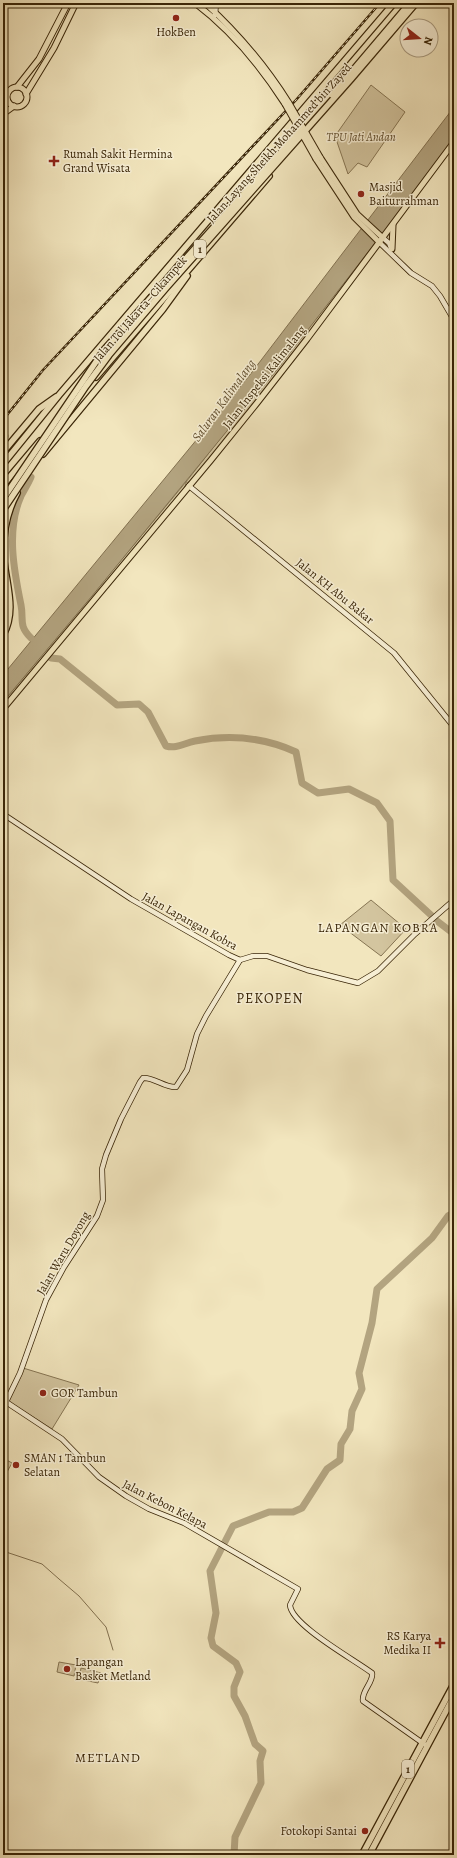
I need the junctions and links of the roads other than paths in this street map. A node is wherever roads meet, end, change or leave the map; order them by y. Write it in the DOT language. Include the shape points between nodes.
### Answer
graph roads {
  1 [pos="68,3"];
  2 [pos="76,3"];
  3 [pos="195,3"];
  4 [pos="205,3"];
  5 [pos="216,3"];
  6 [pos="394,3"];
  7 [pos="410,3"];
  8 [pos="417,3"];
  9 [pos="65,10"];
  10 [pos="71,14"];
  11 [pos="215,16"];
  12 [pos="17,87"];
  13 [pos="26,94"];
  14 [pos="5,102"];
  15 [pos="14,106"];
  16 [pos="3,114"];
  17 [pos="454,142"];
  18 [pos="393,225"];
  19 [pos="219,234"];
  20 [pos="381,239"];
  21 [pos="392,252"];
  22 [pos="454,320"];
  23 [pos="59,395"];
  24 [pos="3,452"];
  25 [pos="3,464"];
  26 [pos="3,485"];
  27 [pos="189,486"];
  28 [pos="3,499"];
  29 [pos="3,510"];
  30 [pos="3,603"];
  31 [pos="3,622"];
  32 [pos="3,635"];
  33 [pos="3,709"];
  34 [pos="454,727"];
  35 [pos="3,814"];
  36 [pos="454,900"];
  37 [pos="240,960"];
  38 [pos="5,1401"];
  39 [pos="454,1684"];
  40 [pos="454,1696"];
  41 [pos="424,1745"];
  42 [pos="362,1855"];
  43 [pos="369,1855"];
  1 -- 9 [label="main road"];
  2 -- 10 [label="main road"];
  3 -- 11 [label="main road"];
  4 -- 11 [label="main road"];
  5 -- 11 [label="street"];
  6 -- 23 [label="highway, Jalan Tol Jakarta–Cikampek / 1"];
  7 -- 28 [label="highway, Jalan Layang Sheikh Mohammed bin Zayed / 1, bridge" via="334,93 104,350"];
  8 -- 19 [label="highway, Jalan Tol Jakarta–Cikampek / 1"];
  8 -- 29 [label="highway, Jalan Layang Sheikh Mohammed bin Zayed / 1, bridge" via="110,355 86,386"];
  9 -- 10 [label="main road"];
  9 -- 12 [label="main road" via="39,58"];
  10 -- 13 [label="main road"];
  11 -- 20 [label="main road, bridge" via="255,60 287,103 334,187 363,224"];
  12 -- 13 [label="main road"];
  12 -- 14 [label="main road" via="9,90"];
  13 -- 15 [label="main road" via="24,103"];
  14 -- 15 [label="main road"];
  15 -- 16 [label="main road"];
  17 -- 18 [label="main road, Jalan Inspeksi Kalimalang"];
  18 -- 20 [label="main road, Jalan Inspeksi Kalimalang"];
  18 -- 21 [label="main road"];
  19 -- 26 [label="highway, Jalan Tol Jakarta–Cikampek / 1"];
  19 -- 32 [label="highway" via="163,309 37,461 19,488 6,518 4,530 4,561 10,612"];
  20 -- 21 [label="street"];
  20 -- 27 [label="main road, Jalan Inspeksi Kalimalang" via="307,339"];
  21 -- 22 [label="street" via="411,273 432,286"];
  23 -- 24 [label="highway" via="39,409"];
  23 -- 25 [label="highway, Jalan Tol Jakarta–Cikampek / 1"];
  27 -- 33 [label="main road, Jalan Inspeksi Kalimalang"];
  27 -- 34 [label="street, Jalan KH Abu Bakar" via="394,653"];
  30 -- 31 [label="highway"];
  35 -- 37 [label="street, Jalan Lapangan Kobra" via="131,899"];
  36 -- 37 [label="street, Jalan Lapangan Kobra" via="378,970 358,983 307,970 267,956 252,956"];
  37 -- 38 [label="street, Jalan Waru Doyong" via="206,1016 197,1034 187,1070 176,1087 145,1078 140,1082 106,1155 102,1169 103,1200 97,1216 64,1267 45,1303 20,1373"];
  38 -- 41 [label="street, Jalan Kebon Kelapa" via="62,1439 103,1480 126,1496 149,1509 184,1523 298,1589 290,1608 297,1617 328,1644 372,1673 363,1700"];
  39 -- 41 [label="highway, 1"];
  40 -- 41 [label="highway, 1"];
  41 -- 42 [label="highway, 1"];
  41 -- 43 [label="highway, 1"];
}
